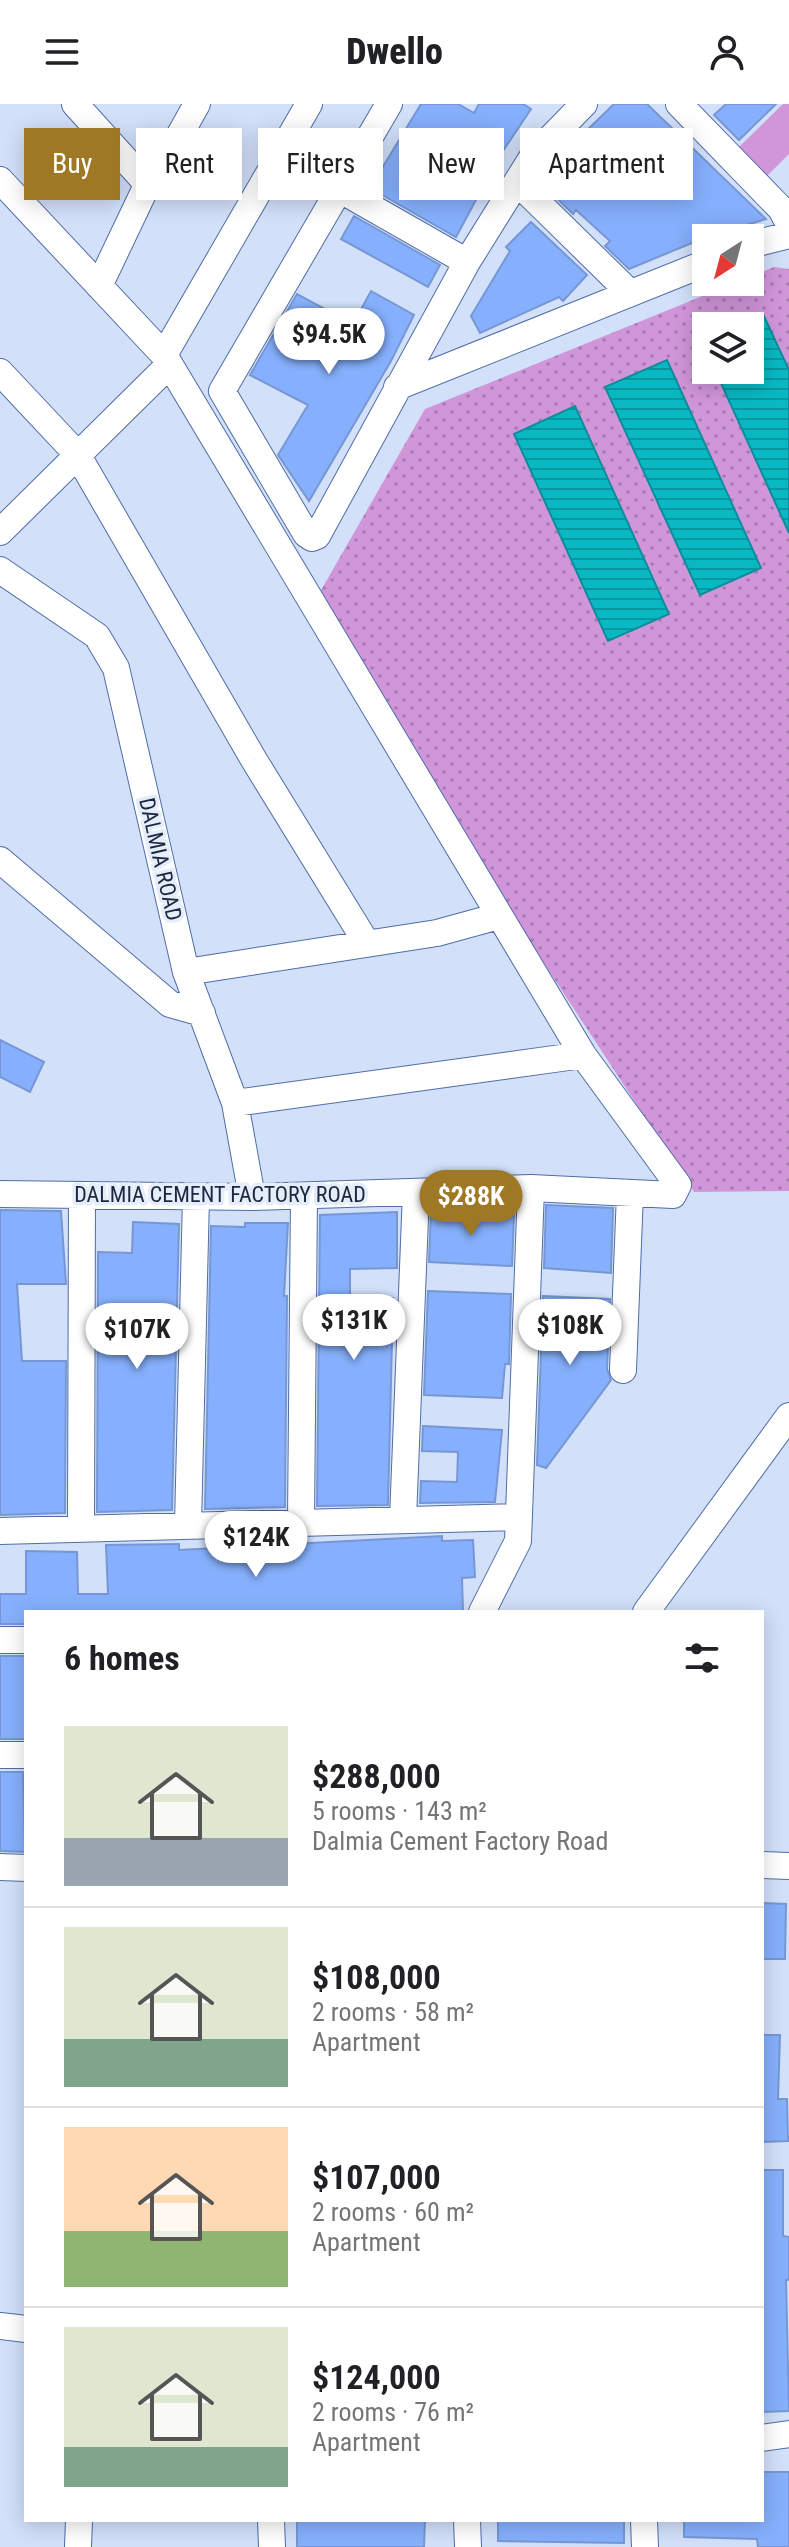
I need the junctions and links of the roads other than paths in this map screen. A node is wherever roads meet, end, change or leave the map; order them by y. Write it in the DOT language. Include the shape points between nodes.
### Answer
graph roads {
  1 [pos="197,104"];
  2 [pos="309,104"];
  3 [pos="389,104"];
  4 [pos="557,104"];
  5 [pos="584,104"];
  6 [pos="679,104"];
  7 [pos="81,106"];
  8 [pos="184,128"];
  9 [pos="375,128"];
  10 [pos="546,128"];
  11 [pos="560,128"];
  12 [pos="136,171"];
  13 [pos="520,177"];
  14 [pos="0,180"];
  15 [pos="517,182"];
  16 [pos="140,200"];
  17 [pos="333,200"];
  18 [pos="358,200"];
  19 [pos="789,224"];
  20 [pos="789,235"];
  21 [pos="764,241"];
  22 [pos="467,262"];
  23 [pos="692,269"];
  24 [pos="99,286"];
  25 [pos="630,293"];
  26 [pos="166,360"];
  27 [pos="0,372"];
  28 [pos="397,387"];
  29 [pos="77,454"];
  30 [pos="0,532"];
  31 [pos="0,570"];
  32 [pos="0,860"];
  33 [pos="499,916"];
  34 [pos="366,942"];
  35 [pos="186,972"];
  36 [pos="202,1013"];
  37 [pos="583,1055"];
  38 [pos="235,1103"];
  39 [pos="531,1188"];
  40 [pos="416,1192"];
  41 [pos="630,1193"];
  42 [pos="0,1194"];
  43 [pos="82,1195"];
  44 [pos="304,1196"];
  45 [pos="196,1197"];
  46 [pos="252,1197"];
  47 [pos="623,1370"];
  48 [pos="789,1416"];
  49 [pos="519,1517"];
  50 [pos="403,1519"];
  51 [pos="301,1520"];
  52 [pos="188,1524"];
  53 [pos="81,1528"];
  54 [pos="0,1531"];
  55 [pos="483,1610"];
  56 [pos="647,1610"];
  57 [pos="0,1640"];
  58 [pos="24,1640"];
  59 [pos="0,1755"];
  60 [pos="24,1755"];
  61 [pos="764,1865"];
  62 [pos="789,1866"];
  63 [pos="0,1867"];
  64 [pos="24,1868"];
  65 [pos="0,2326"];
  66 [pos="24,2329"];
  67 [pos="789,2434"];
  68 [pos="764,2438"];
  69 [pos="79,2522"];
  70 [pos="271,2522"];
  71 [pos="467,2522"];
  72 [pos="644,2522"];
  73 [pos="78,2547"];
  74 [pos="272,2547"];
  75 [pos="468,2547"];
  76 [pos="645,2547"];
  1 -- 8 [label="street"];
  2 -- 26 [label="street"];
  3 -- 9 [label="street"];
  4 -- 10 [label="street"];
  5 -- 11 [label="street"];
  6 -- 19 [label="street" via="781,209"];
  7 -- 12 [label="street"];
  13 -- 15 [label="street"];
  14 -- 24 [label="street"];
  15 -- 22 [label="street"];
  15 -- 25 [label="street"];
  16 -- 24 [label="street"];
  17 -- 28 [label="street" via="222,391 312,538"];
  18 -- 22 [label="street"];
  20 -- 21 [label="street"];
  22 -- 28 [label="street"];
  23 -- 25 [label="street"];
  24 -- 26 [label="street"];
  25 -- 28 [label="street"];
  26 -- 29 [label="street"];
  26 -- 33 [label="street"];
  27 -- 29 [label="street"];
  29 -- 30 [label="street"];
  29 -- 34 [label="street"];
  31 -- 35 [label="street, DALMIA ROAD" via="97,636 116,668"];
  32 -- 36 [label="street" via="170,1004"];
  33 -- 34 [label="street" via="437,933"];
  33 -- 37 [label="street"];
  34 -- 35 [label="street"];
  35 -- 36 [label="street, DALMIA ROAD"];
  36 -- 38 [label="street, DALMIA ROAD"];
  37 -- 38 [label="street"];
  37 -- 41 [label="street, DALMIA CEMENT FACTORY ROAD" via="678,1185 673,1195"];
  38 -- 46 [label="street, DALMIA ROAD"];
  39 -- 40 [label="street, DALMIA CEMENT FACTORY ROAD"];
  39 -- 41 [label="street, DALMIA CEMENT FACTORY ROAD"];
  39 -- 49 [label="street"];
  40 -- 44 [label="street, DALMIA CEMENT FACTORY ROAD"];
  40 -- 50 [label="street"];
  41 -- 47 [label="street"];
  42 -- 43 [label="street, DALMIA CEMENT FACTORY ROAD"];
  43 -- 45 [label="street, DALMIA CEMENT FACTORY ROAD"];
  43 -- 53 [label="street"];
  44 -- 46 [label="street, DALMIA CEMENT FACTORY ROAD"];
  44 -- 51 [label="street"];
  45 -- 46 [label="street, DALMIA CEMENT FACTORY ROAD"];
  45 -- 52 [label="street"];
  48 -- 56 [label="street"];
  49 -- 50 [label="street"];
  49 -- 55 [label="street" via="518,1541"];
  50 -- 51 [label="street"];
  51 -- 52 [label="street"];
  52 -- 53 [label="street"];
  53 -- 54 [label="street"];
  57 -- 58 [label="street"];
  59 -- 60 [label="street"];
  61 -- 62 [label="street"];
  63 -- 64 [label="street"];
  65 -- 66 [label="street"];
  67 -- 68 [label="street"];
  69 -- 73 [label="street"];
  70 -- 74 [label="street"];
  71 -- 75 [label="street"];
  72 -- 76 [label="street"];
}
